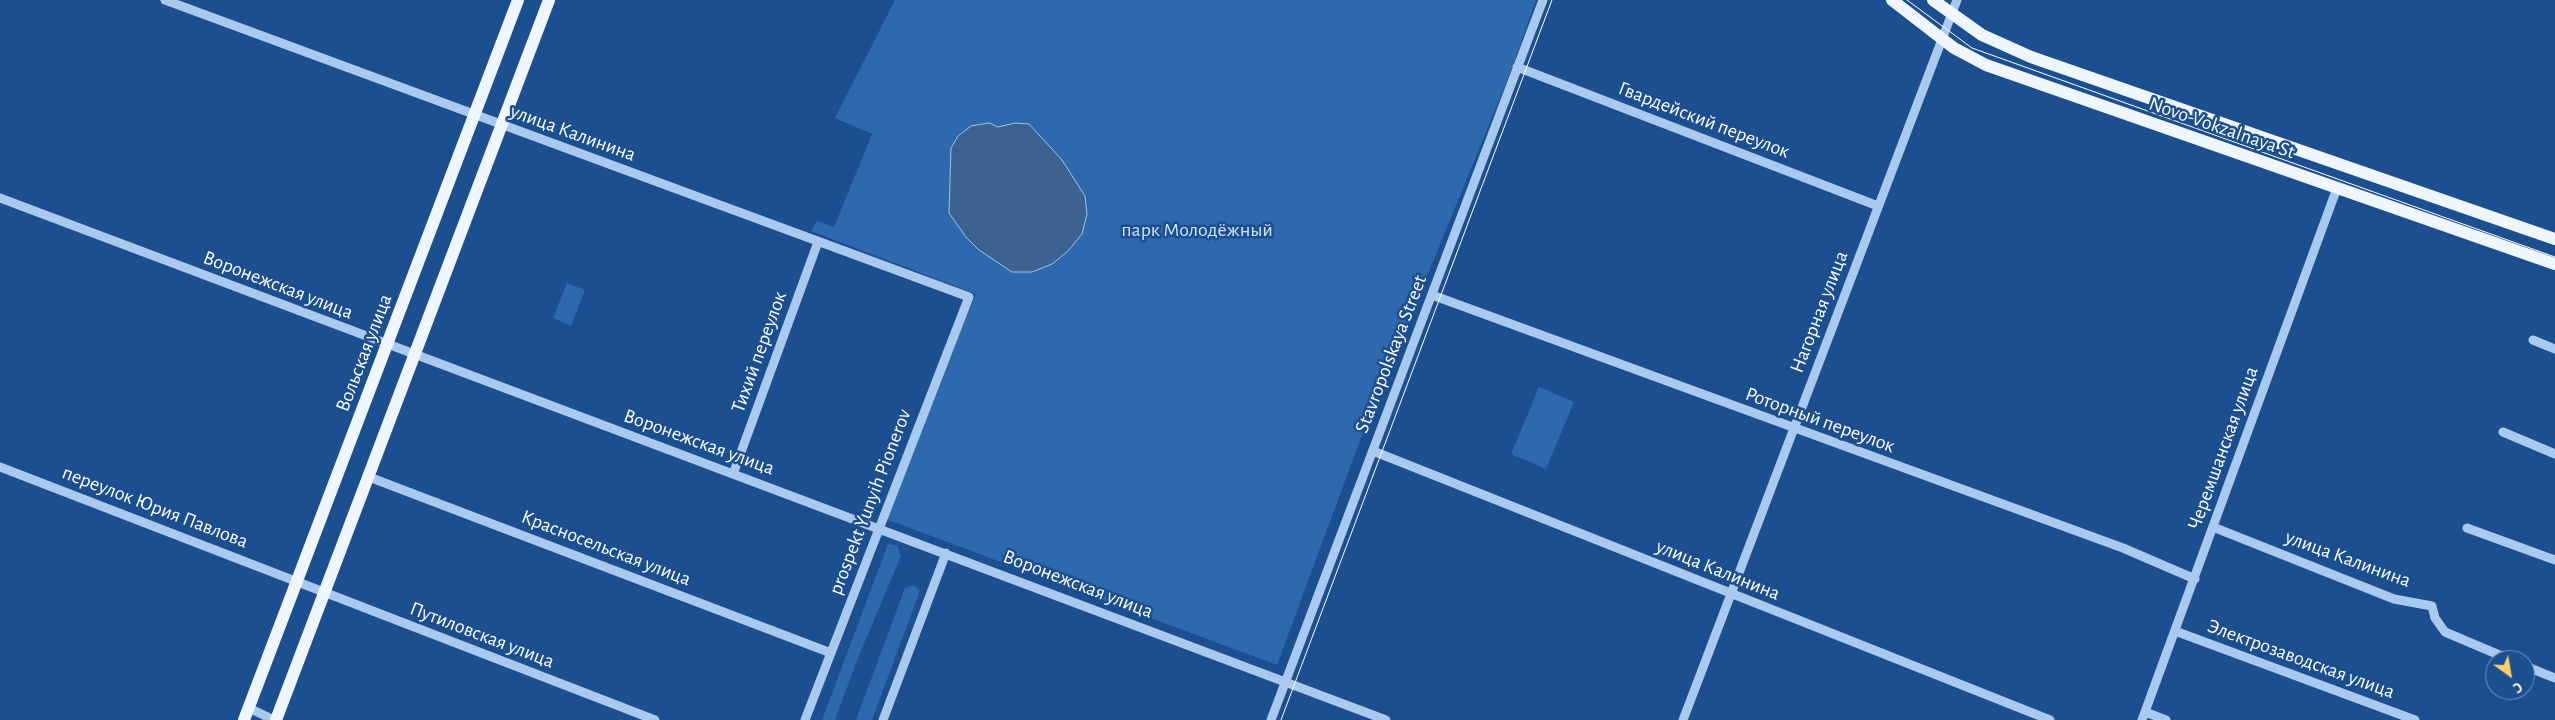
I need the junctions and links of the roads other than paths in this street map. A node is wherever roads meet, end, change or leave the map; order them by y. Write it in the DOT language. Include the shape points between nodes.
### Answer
graph roads {
  1 [pos="165,0"];
  2 [pos="518,0"];
  3 [pos="549,0"];
  4 [pos="1543,0"];
  5 [pos="1892,0"];
  6 [pos="1933,0"];
  7 [pos="1957,0"];
  8 [pos="1951,14"];
  9 [pos="1942,40"];
  10 [pos="1517,67"];
  11 [pos="475,115"];
  12 [pos="502,126"];
  13 [pos="2337,188"];
  14 [pos="0,198"];
  15 [pos="1878,206"];
  16 [pos="2555,239"];
  17 [pos="818,242"];
  18 [pos="2555,264"];
  19 [pos="1432,295"];
  20 [pos="969,298"];
  21 [pos="2533,340"];
  22 [pos="387,345"];
  23 [pos="2555,349"];
  24 [pos="414,355"];
  25 [pos="1794,429"];
  26 [pos="2503,432"];
  27 [pos="1373,451"];
  28 [pos="2555,454"];
  29 [pos="0,466"];
  30 [pos="733,474"];
  31 [pos="368,477"];
  32 [pos="2213,527"];
  33 [pos="878,528"];
  34 [pos="2467,528"];
  35 [pos="946,553"];
  36 [pos="2555,560"];
  37 [pos="2195,578"];
  38 [pos="298,580"];
  39 [pos="324,593"];
  40 [pos="1731,595"];
  41 [pos="2175,631"];
  42 [pos="2487,650"];
  43 [pos="831,653"];
  44 [pos="2535,670"];
  45 [pos="2555,678"];
  46 [pos="1286,682"];
  47 [pos="246,714"];
  48 [pos="2144,716"];
  49 [pos="275,720"];
  50 [pos="655,720"];
  51 [pos="805,720"];
  52 [pos="883,720"];
  53 [pos="1272,720"];
  54 [pos="1386,720"];
  55 [pos="1683,720"];
  56 [pos="2050,720"];
  57 [pos="2166,720"];
  58 [pos="2415,720"];
  1 -- 11 [label="street, улица Калинина"];
  2 -- 11 [label="main road, Вольская улица"];
  3 -- 12 [label="main road"];
  4 -- 10 [label="street, Stavropolskaya Street"];
  5 -- 9 [label="main road, Novo-Vokzalnaya St"];
  6 -- 8 [label="main road, Novo-Vokzalnaya St"];
  7 -- 8 [label="street, Нагорная улица"];
  8 -- 9 [label="street, Нагорная улица"];
  8 -- 16 [label="main road, Novo-Vokzalnaya St" via="1982,35 2031,57"];
  9 -- 13 [label="main road, Novo-Vokzalnaya St" via="1986,65"];
  9 -- 15 [label="street, Нагорная улица"];
  10 -- 15 [label="street, Гвардейский переулок"];
  10 -- 19 [label="street, Stavropolskaya Street"];
  11 -- 12 [label="street, улица Калинина"];
  11 -- 22 [label="main road, Вольская улица"];
  12 -- 17 [label="street, улица Калинина"];
  12 -- 24 [label="main road"];
  13 -- 18 [label="main road, Novo-Vokzalnaya St"];
  13 -- 32 [label="street, Черемшанская улица"];
  14 -- 22 [label="street, Воронежская улица"];
  15 -- 25 [label="street, Нагорная улица"];
  17 -- 20 [label="street, улица Калинина"];
  17 -- 30 [label="street, Тихий переулок"];
  19 -- 25 [label="street, Роторный переулок"];
  19 -- 27 [label="street, Stavropolskaya Street"];
  20 -- 33 [label="street, prospekt Yunyih Pionerov"];
  21 -- 23 [label="street"];
  22 -- 24 [label="street, Воронежская улица"];
  22 -- 38 [label="main road, Вольская улица"];
  24 -- 30 [label="street, Воронежская улица"];
  24 -- 31 [label="main road"];
  25 -- 37 [label="street, Роторный переулок" via="2123,548"];
  25 -- 40 [label="street, Нагорная улица"];
  26 -- 28 [label="street"];
  27 -- 40 [label="street, улица Калинина"];
  27 -- 46 [label="street, Stavropolskaya Street"];
  29 -- 38 [label="street, переулок Юрия Павлова"];
  30 -- 33 [label="street, Воронежская улица"];
  31 -- 39 [label="main road"];
  31 -- 43 [label="street, Красносельская улица"];
  32 -- 37 [label="street, Черемшанская улица"];
  32 -- 42 [label="street, улица Калинина" via="2394,599 2432,606 2435,618 2445,632"];
  33 -- 35 [label="street, Воронежская улица"];
  33 -- 43 [label="street, prospekt Yunyih Pionerov"];
  34 -- 36 [label="street"];
  35 -- 46 [label="street, Воронежская улица"];
  35 -- 52 [label="street"];
  37 -- 41 [label="street, Черемшанская улица"];
  38 -- 39 [label="street, Путиловская улица"];
  38 -- 47 [label="main road, Вольская улица"];
  39 -- 49 [label="main road"];
  39 -- 50 [label="street, Путиловская улица"];
  40 -- 55 [label="street, Нагорная улица"];
  40 -- 56 [label="street, улица Калинина"];
  41 -- 48 [label="street, Черемшанская улица"];
  41 -- 58 [label="street, Электрозаводская улица"];
  43 -- 51 [label="street, prospekt Yunyih Pionerov"];
  44 -- 45 [label="street"];
  46 -- 53 [label="street, Stavropolskaya Street"];
  46 -- 54 [label="street, Воронежская улица"];
  47 -- 49 [label="street"];
  48 -- 57 [label="street"];
}
